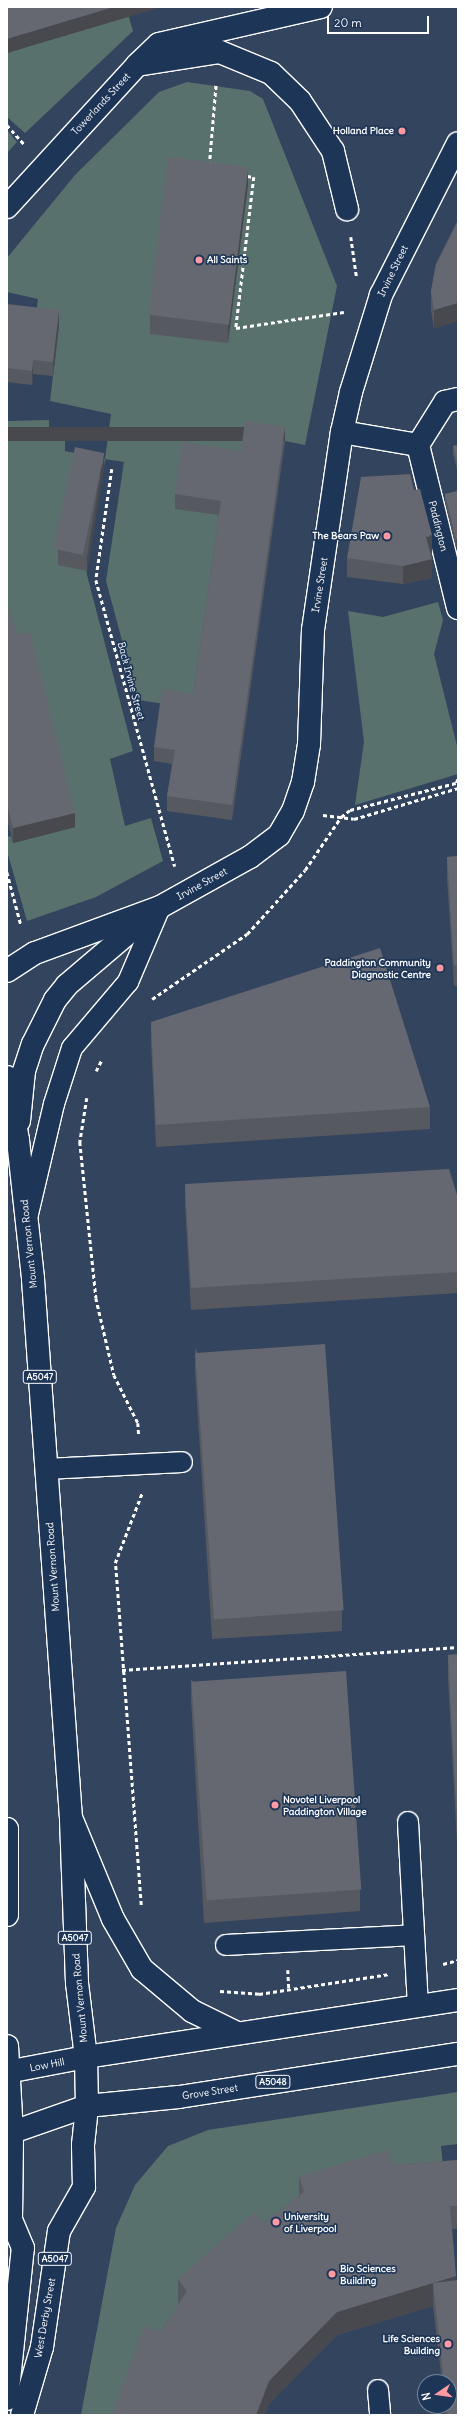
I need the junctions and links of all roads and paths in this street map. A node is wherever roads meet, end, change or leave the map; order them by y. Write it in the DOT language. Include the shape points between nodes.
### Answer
graph roads {
  1 [pos="321,7"];
  2 [pos="220,52"];
  3 [pos="137,65"];
  4 [pos="458,143"];
  5 [pos="209,170"];
  6 [pos="239,175"];
  7 [pos="7,207"];
  8 [pos="347,209"];
  9 [pos="355,278"];
  10 [pos="353,285"];
  11 [pos="380,295"];
  12 [pos="346,306"];
  13 [pos="458,398"];
  14 [pos="342,432"];
  15 [pos="418,445"];
  16 [pos="112,469"];
  17 [pos="458,608"];
  18 [pos="458,778"];
  19 [pos="458,788"];
  20 [pos="293,811"];
  21 [pos="341,818"];
  22 [pos="7,872"];
  23 [pos="185,893"];
  24 [pos="160,906"];
  25 [pos="21,925"];
  26 [pos="7,971"];
  27 [pos="149,1001"];
  28 [pos="103,1056"];
  29 [pos="94,1075"];
  30 [pos="7,1077"];
  31 [pos="88,1092"];
  32 [pos="18,1140"];
  33 [pos="27,1220"];
  34 [pos="182,1462"];
  35 [pos="141,1466"];
  36 [pos="46,1469"];
  37 [pos="458,1647"];
  38 [pos="122,1670"];
  39 [pos="71,1819"];
  40 [pos="408,1822"];
  41 [pos="7,1829"];
  42 [pos="8,1854"];
  43 [pos="141,1908"];
  44 [pos="7,1915"];
  45 [pos="414,1935"];
  46 [pos="226,1945"];
  47 [pos="458,1960"];
  48 [pos="416,1970"];
  49 [pos="211,1990"];
  50 [pos="458,2000"];
  51 [pos="418,2006"];
  52 [pos="235,2032"];
  53 [pos="7,2046"];
  54 [pos="458,2054"];
  55 [pos="86,2057"];
  56 [pos="8,2072"];
  57 [pos="87,2106"];
  58 [pos="10,2134"];
  59 [pos="7,2283"];
  60 [pos="18,2308"];
  61 [pos="378,2390"];
  62 [pos="7,2399"];
  63 [pos="22,2415"];
  64 [pos="380,2415"];
  1 -- 3 [label="main road" via="159,44"];
  2 -- 3 [label="main road, Towerlands Street"];
  2 -- 5 [label="path"];
  2 -- 8 [label="main road" via="271,73 300,101 333,151"];
  3 -- 7 [label="main road, Towerlands Street"];
  4 -- 11 [label="main road, Irvine Street"];
  6 -- 12 [label="path" via="254,178 236,328 343,313"];
  8 -- 9 [label="path"];
  9 -- 10 [label="path"];
  9 -- 11 [label="path"];
  11 -- 14 [label="main road, Irvine Street"];
  13 -- 15 [label="main road" via="445,402"];
  14 -- 15 [label="main road"];
  14 -- 20 [label="main road, Irvine Street" via="313,630 309,744 303,782"];
  15 -- 17 [label="main road, Paddington"];
  16 -- 23 [label="path, Back Irvine Street" via="96,580 168,846"];
  18 -- 21 [label="path" via="456,782 350,810"];
  19 -- 21 [label="path" via="354,819"];
  20 -- 21 [label="path"];
  20 -- 23 [label="main road, Irvine Street" via="279,835 250,857"];
  21 -- 27 [label="path" via="305,870 247,934"];
  22 -- 25 [label="path"];
  23 -- 24 [label="main road, Irvine Street"];
  24 -- 26 [label="main road" via="35,953"];
  24 -- 32 [label="main road" via="67,985 55,1000 33,1044 24,1071"];
  24 -- 33 [label="lane" via="128,982 72,1048 54,1104"];
  28 -- 29 [label="path"];
  30 -- 32 [label="main road, Mount Vernon Road / A5047"];
  31 -- 35 [label="path" via="80,1142 96,1298 114,1375 138,1423"];
  32 -- 33 [label="main road, Mount Vernon Road / A5047"];
  33 -- 36 [label="main road, Mount Vernon Road / A5047"];
  34 -- 35 [label="lane"];
  35 -- 36 [label="lane"];
  35 -- 38 [label="path" via="142,1497 115,1563"];
  36 -- 39 [label="main road, Mount Vernon Road / A5047"];
  37 -- 38 [label="path"];
  38 -- 43 [label="path"];
  39 -- 52 [label="main road" via="113,1919 142,1969 192,2011"];
  39 -- 55 [label="main road, Mount Vernon Road / A5047" via="77,1983"];
  40 -- 45 [label="lane"];
  41 -- 42 [label="main road"];
  42 -- 44 [label="main road"];
  45 -- 46 [label="lane"];
  45 -- 48 [label="lane"];
  47 -- 48 [label="path"];
  48 -- 49 [label="path" via="259,1994"];
  48 -- 51 [label="lane"];
  50 -- 51 [label="main road"];
  51 -- 52 [label="main road"];
  52 -- 55 [label="main road"];
  53 -- 56 [label="main road, A5047"];
  54 -- 57 [label="main road, Grove Street / A5048" via="179,2097"];
  55 -- 56 [label="main road, Low Hill"];
  55 -- 57 [label="main road, West Derby Street / A5047"];
  56 -- 58 [label="main road, A5047"];
  57 -- 58 [label="main road, Grove Street / A5048"];
  57 -- 63 [label="main road, West Derby Street / A5047" via="82,2145 84,2187 60,2231 42,2347"];
  58 -- 60 [label="main road, A5047" via="11,2220 23,2248"];
  59 -- 60 [label="main road"];
  60 -- 62 [label="main road, A5047"];
  61 -- 64 [label="lane"];
}
